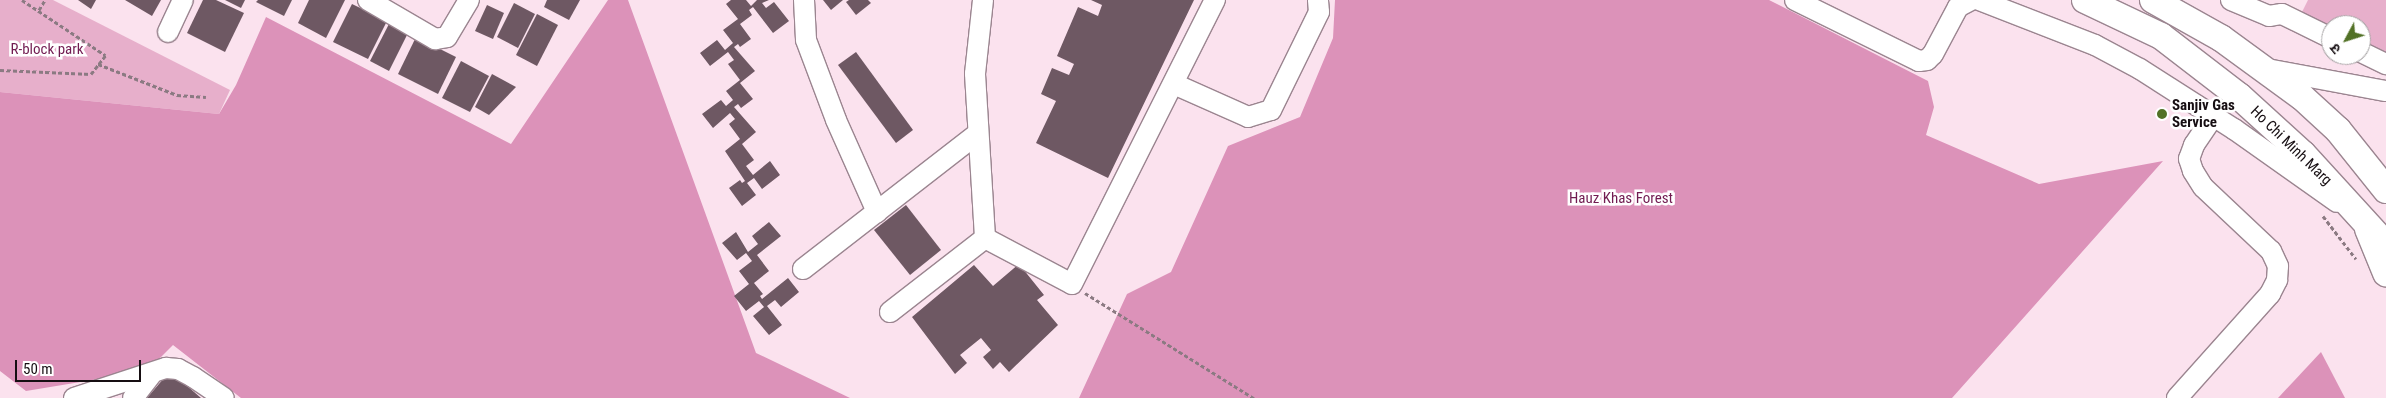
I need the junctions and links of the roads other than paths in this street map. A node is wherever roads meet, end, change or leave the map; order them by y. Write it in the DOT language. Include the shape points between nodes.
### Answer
graph roads {
  1 [pos="183,0"];
  2 [pos="368,0"];
  3 [pos="469,0"];
  4 [pos="804,0"];
  5 [pos="983,0"];
  6 [pos="1215,0"];
  7 [pos="1318,0"];
  8 [pos="1795,0"];
  9 [pos="1971,0"];
  10 [pos="1979,0"];
  11 [pos="2085,0"];
  12 [pos="2153,0"];
  13 [pos="2231,0"];
  14 [pos="168,32"];
  15 [pos="2321,33"];
  16 [pos="2371,57"];
  17 [pos="2386,64"];
  18 [pos="2265,68"];
  19 [pos="1174,84"];
  20 [pos="2384,87"];
  21 [pos="2213,118"];
  22 [pos="977,134"];
  23 [pos="2386,190"];
  24 [pos="877,212"];
  25 [pos="2365,222"];
  26 [pos="986,238"];
  27 [pos="2386,245"];
  28 [pos="803,269"];
  29 [pos="2386,273"];
  30 [pos="890,312"];
  31 [pos="151,375"];
  32 [pos="74,398"];
  33 [pos="133,398"];
  34 [pos="224,398"];
  35 [pos="2177,398"];
  1 -- 14 [label="street"];
  2 -- 3 [label="street" via="435,39 447,37"];
  4 -- 24 [label="street" via="806,40 836,120"];
  5 -- 22 [label="street" via="974,74"];
  6 -- 19 [label="street"];
  7 -- 19 [label="street" via="1319,12 1271,110 1248,117"];
  8 -- 9 [label="street" via="1919,61 1927,60 1933,54 1958,7"];
  10 -- 21 [label="street" via="2095,46 2140,69"];
  11 -- 25 [label="main road, Ho Chi Minh Marg" via="2161,36 2239,96 2303,154"];
  12 -- 18 [label="main road" via="2221,38"];
  13 -- 15 [label="street" via="2269,16 2282,14"];
  16 -- 17 [label="street"];
  18 -- 20 [label="street" via="2353,86"];
  18 -- 23 [label="main road" via="2338,130"];
  19 -- 26 [label="street" via="1072,284"];
  21 -- 25 [label="street"];
  21 -- 35 [label="street" via="2194,145 2190,159 2193,171 2203,187 2271,252 2278,266 2277,280 2270,294"];
  22 -- 24 [label="street"];
  22 -- 26 [label="street"];
  24 -- 28 [label="street"];
  25 -- 27 [label="main road, Ho Chi Minh Marg"];
  25 -- 29 [label="main road"];
  26 -- 30 [label="street"];
  31 -- 32 [label="street"];
  31 -- 33 [label="street"];
  31 -- 34 [label="street" via="166,368 178,369"];
}
